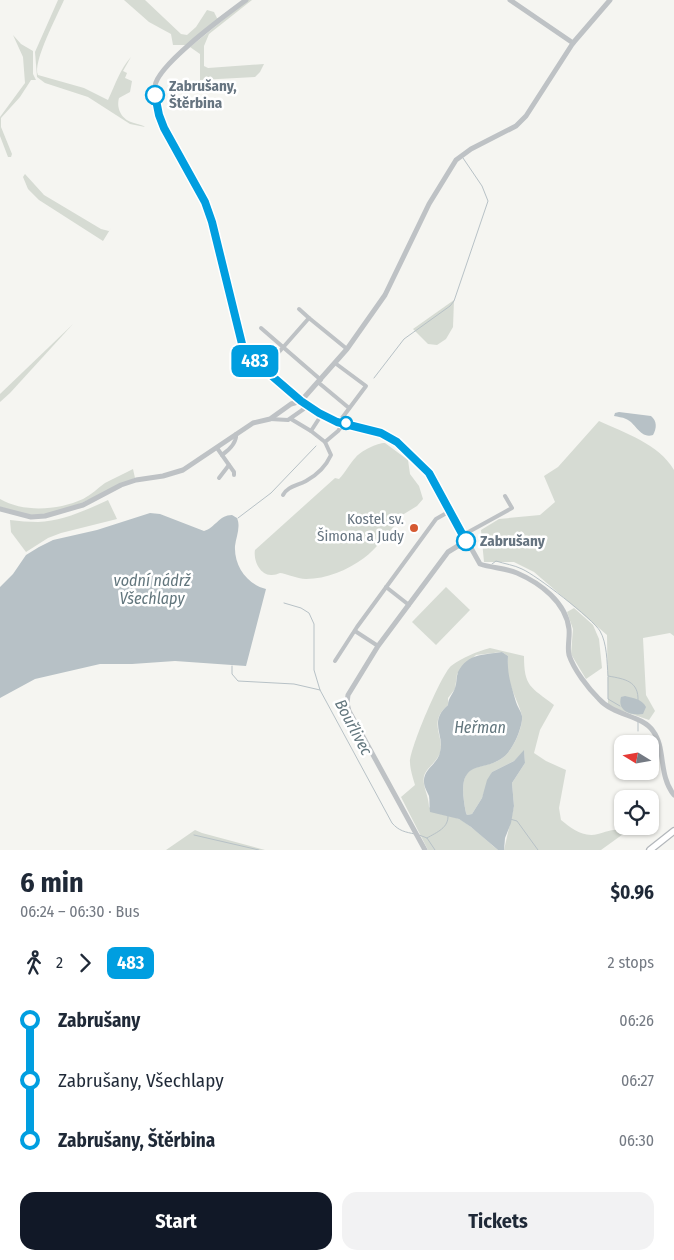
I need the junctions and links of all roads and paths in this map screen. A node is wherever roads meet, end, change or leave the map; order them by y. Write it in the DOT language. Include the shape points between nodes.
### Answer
graph roads {
  1 [pos="246,0"];
  2 [pos="510,0"];
  3 [pos="610,0"];
  4 [pos="573,43"];
  5 [pos="299,309"];
  6 [pos="310,318"];
  7 [pos="261,328"];
  8 [pos="283,348"];
  9 [pos="348,349"];
  10 [pos="335,363"];
  11 [pos="264,369"];
  12 [pos="320,381"];
  13 [pos="301,401"];
  14 [pos="308,406"];
  15 [pos="349,408"];
  16 [pos="322,414"];
  17 [pos="270,419"];
  18 [pos="291,419"];
  19 [pos="341,422"];
  20 [pos="311,431"];
  21 [pos="236,434"];
  22 [pos="325,442"];
  23 [pos="217,448"];
  24 [pos="222,455"];
  25 [pos="229,465"];
  26 [pos="234,476"];
  27 [pos="219,478"];
  28 [pos="283,495"];
  29 [pos="505,496"];
  30 [pos="0,509"];
  31 [pos="450,511"];
  32 [pos="464,538"];
  33 [pos="386,587"];
  34 [pos="409,604"];
  35 [pos="355,631"];
  36 [pos="378,646"];
  37 [pos="335,661"];
  38 [pos="674,795"];
  39 [pos="674,831"];
  40 [pos="426,850"];
  41 [pos="650,850"];
  1 -- 11 [label="street" via="164,68 155,85 155,97 164,128 205,202 212,222 244,352"];
  2 -- 4 [label="street"];
  3 -- 4 [label="street"];
  4 -- 9 [label="street" via="526,116 516,126 465,152 456,160 429,204 384,295"];
  5 -- 6 [label="street"];
  6 -- 8 [label="street"];
  6 -- 9 [label="street"];
  7 -- 8 [label="street"];
  8 -- 11 [label="street"];
  8 -- 12 [label="street"];
  9 -- 10 [label="street"];
  10 -- 12 [label="street"];
  10 -- 15 [label="street" via="366,386"];
  11 -- 13 [label="street"];
  12 -- 13 [label="street"];
  12 -- 15 [label="street"];
  13 -- 14 [label="street"];
  13 -- 17 [label="street"];
  14 -- 16 [label="street"];
  14 -- 18 [label="street"];
  15 -- 19 [label="street"];
  16 -- 19 [label="street"];
  16 -- 20 [label="street"];
  17 -- 18 [label="street"];
  17 -- 21 [label="street" via="253,423"];
  18 -- 20 [label="street"];
  19 -- 22 [label="street" via="338,431"];
  19 -- 31 [label="street" via="381,433 397,442 429,473"];
  20 -- 22 [label="street"];
  21 -- 23 [label="street"];
  21 -- 24 [label="street" via="234,444"];
  22 -- 28 [label="street" via="331,455 328,462 307,481 286,489"];
  23 -- 24 [label="street"];
  23 -- 30 [label="street" via="183,470 128,483 83,505 45,516 31,517"];
  24 -- 25 [label="street"];
  25 -- 26 [label="street"];
  25 -- 27 [label="street"];
  29 -- 32 [label="street" via="512,508"];
  31 -- 32 [label="street"];
  31 -- 33 [label="street" via="436,519"];
  32 -- 34 [label="street" via="448,552"];
  32 -- 38 [label="street" via="480,564 519,574 535,582 558,602 568,621 569,655 584,682 605,705 643,722 654,732 668,787"];
  33 -- 34 [label="street"];
  33 -- 35 [label="street"];
  34 -- 36 [label="street"];
  35 -- 36 [label="street"];
  35 -- 37 [label="street"];
  36 -- 40 [label="street" via="351,689 347,703"];
  39 -- 41 [label="main road"];
}
